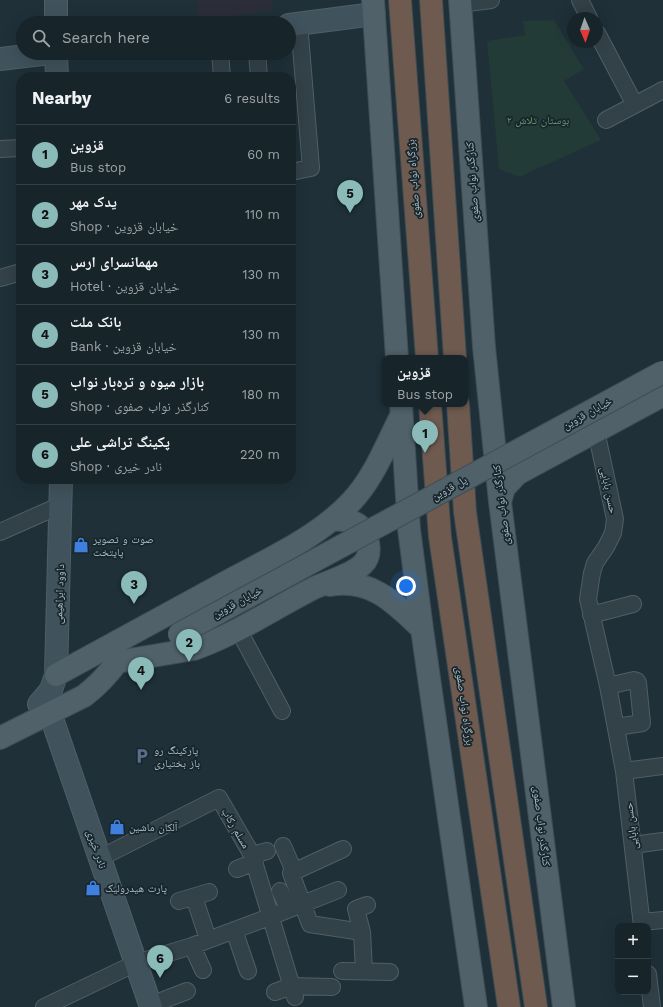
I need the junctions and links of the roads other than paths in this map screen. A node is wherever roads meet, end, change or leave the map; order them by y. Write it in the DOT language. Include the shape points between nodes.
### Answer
graph roads {
  1 [pos="56,0"];
  2 [pos="400,0"];
  3 [pos="430,0"];
  4 [pos="491,0"];
  5 [pos="580,0"];
  6 [pos="460,2"];
  7 [pos="373,7"];
  8 [pos="586,12"];
  9 [pos="56,16"];
  10 [pos="296,24"];
  11 [pos="296,41"];
  12 [pos="603,44"];
  13 [pos="16,57"];
  14 [pos="0,59"];
  15 [pos="56,60"];
  16 [pos="221,60"];
  17 [pos="258,60"];
  18 [pos="57,72"];
  19 [pos="222,72"];
  20 [pos="259,72"];
  21 [pos="663,90"];
  22 [pos="635,105"];
  23 [pos="606,120"];
  24 [pos="16,148"];
  25 [pos="0,149"];
  26 [pos="296,171"];
  27 [pos="16,273"];
  28 [pos="0,278"];
  29 [pos="398,355"];
  30 [pos="427,355"];
  31 [pos="455,355"];
  32 [pos="663,372"];
  33 [pos="663,395"];
  34 [pos="430,407"];
  35 [pos="458,407"];
  36 [pos="401,409"];
  37 [pos="596,431"];
  38 [pos="510,454"];
  39 [pos="61,484"];
  40 [pos="500,502"];
  41 [pos="61,505"];
  42 [pos="332,520"];
  43 [pos="388,521"];
  44 [pos="0,532"];
  45 [pos="314,588"];
  46 [pos="633,604"];
  47 [pos="591,615"];
  48 [pos="238,629"];
  49 [pos="422,629"];
  50 [pos="117,662"];
  51 [pos="56,675"];
  52 [pos="608,686"];
  53 [pos="45,708"];
  54 [pos="282,711"];
  55 [pos="0,726"];
  56 [pos="617,727"];
  57 [pos="0,738"];
  58 [pos="663,766"];
  59 [pos="624,771"];
  60 [pos="663,841"];
  61 [pos="633,845"];
  62 [pos="283,846"];
  63 [pos="343,849"];
  64 [pos="258,856"];
  65 [pos="100,858"];
  66 [pos="237,869"];
  67 [pos="294,871"];
  68 [pos="338,890"];
  69 [pos="280,891"];
  70 [pos="209,892"];
  71 [pos="367,905"];
  72 [pos="296,906"];
  73 [pos="272,916"];
  74 [pos="663,920"];
  75 [pos="642,923"];
  76 [pos="647,923"];
  77 [pos="234,930"];
  78 [pos="362,932"];
  79 [pos="208,939"];
  80 [pos="192,946"];
  81 [pos="136,963"];
  82 [pos="203,970"];
  83 [pos="248,971"];
  84 [pos="342,971"];
  85 [pos="364,971"];
  86 [pos="390,972"];
  87 [pos="332,987"];
  88 [pos="187,991"];
  89 [pos="293,991"];
  90 [pos="275,992"];
  91 [pos="651,995"];
  92 [pos="151,1006"];
  93 [pos="44,1007"];
  94 [pos="476,1007"];
  95 [pos="509,1007"];
  96 [pos="536,1007"];
  97 [pos="564,1007"];
  98 [pos="652,1007"];
  1 -- 9 [label="street"];
  2 -- 30 [label="highway, بزرگراه نواب صفوی"];
  3 -- 31 [label="highway"];
  4 -- 6 [label="street"];
  5 -- 8 [label="street"];
  6 -- 40 [label="main road, کنارگذر نواب صفوی" via="484,347"];
  7 -- 10 [label="street"];
  7 -- 29 [label="main road"];
  11 -- 26 [label="street" via="311,168"];
  12 -- 22 [label="street"];
  13 -- 14 [label="street"];
  15 -- 18 [label="street"];
  16 -- 19 [label="street"];
  17 -- 20 [label="street"];
  21 -- 22 [label="street"];
  22 -- 23 [label="street"];
  24 -- 25 [label="street"];
  27 -- 28 [label="street"];
  32 -- 38 [label="main road, خیابان قزوین, bridge"];
  33 -- 37 [label="main road"];
  34 -- 95 [label="highway, بزرگراه نواب صفوی" via="440,537"];
  35 -- 96 [label="highway" via="465,512"];
  36 -- 42 [label="main road" via="365,487"];
  36 -- 49 [label="main road" via="409,529"];
  37 -- 40 [label="main road" via="517,474 504,488"];
  37 -- 47 [label="street, حسن بابایی" via="615,519 613,532 592,573 588,599"];
  38 -- 43 [label="main road, پل قزوین, bridge"];
  39 -- 41 [label="street, داوود ابراهیمی"];
  40 -- 97 [label="main road, کنارگذر نواب صفوی"];
  41 -- 44 [label="street"];
  41 -- 51 [label="street, داوود ابراهیمی"];
  42 -- 45 [label="main road" via="345,519 355,522 367,538 369,552 364,564"];
  42 -- 51 [label="main road" via="276,555"];
  43 -- 50 [label="main road, خیابان قزوین, bridge" via="179,634"];
  45 -- 48 [label="main road"];
  45 -- 49 [label="main road" via="339,584 357,585 374,590 386,596"];
  46 -- 47 [label="street"];
  47 -- 52 [label="street, حسن بابایی"];
  48 -- 50 [label="main road" via="194,649"];
  48 -- 54 [label="street"];
  49 -- 94 [label="main road"];
  50 -- 53 [label="main road, خیابان قزوین"];
  51 -- 53 [label="street, داوود ابراهیمی"];
  52 -- 56 [label="street, حسن بابایی"];
  52 -- 56 [label="street" via="634,680 638,683 642,723"];
  53 -- 55 [label="main road, خیابان قزوین"];
  53 -- 57 [label="main road"];
  53 -- 65 [label="street, نادر خیری"];
  56 -- 59 [label="street, حسن بابایی"];
  58 -- 59 [label="street"];
  59 -- 61 [label="street, حسن بابایی"];
  60 -- 61 [label="street"];
  61 -- 75 [label="street, حسن بابایی"];
  62 -- 67 [label="street"];
  63 -- 67 [label="street"];
  64 -- 65 [label="street, مسلم رکاب" via="219,798"];
  64 -- 66 [label="street"];
  64 -- 73 [label="street, مسلم رکاب"];
  65 -- 81 [label="street, نادر خیری"];
  67 -- 72 [label="street" via="291,873"];
  68 -- 72 [label="street"];
  69 -- 72 [label="street"];
  70 -- 79 [label="street" via="186,899"];
  71 -- 78 [label="street" via="356,909"];
  72 -- 73 [label="street"];
  72 -- 78 [label="street" via="310,924"];
  73 -- 77 [label="street"];
  73 -- 89 [label="street, مسلم رکاب"];
  74 -- 76 [label="street"];
  77 -- 79 [label="street"];
  77 -- 83 [label="street"];
  78 -- 85 [label="street"];
  79 -- 80 [label="street"];
  80 -- 81 [label="street"];
  80 -- 82 [label="street"];
  81 -- 92 [label="street, نادر خیری"];
  81 -- 93 [label="street"];
  84 -- 85 [label="street"];
  85 -- 86 [label="street"];
  87 -- 89 [label="street"];
  88 -- 92 [label="street"];
  89 -- 90 [label="street"];
  91 -- 98 [label="street"];
}
